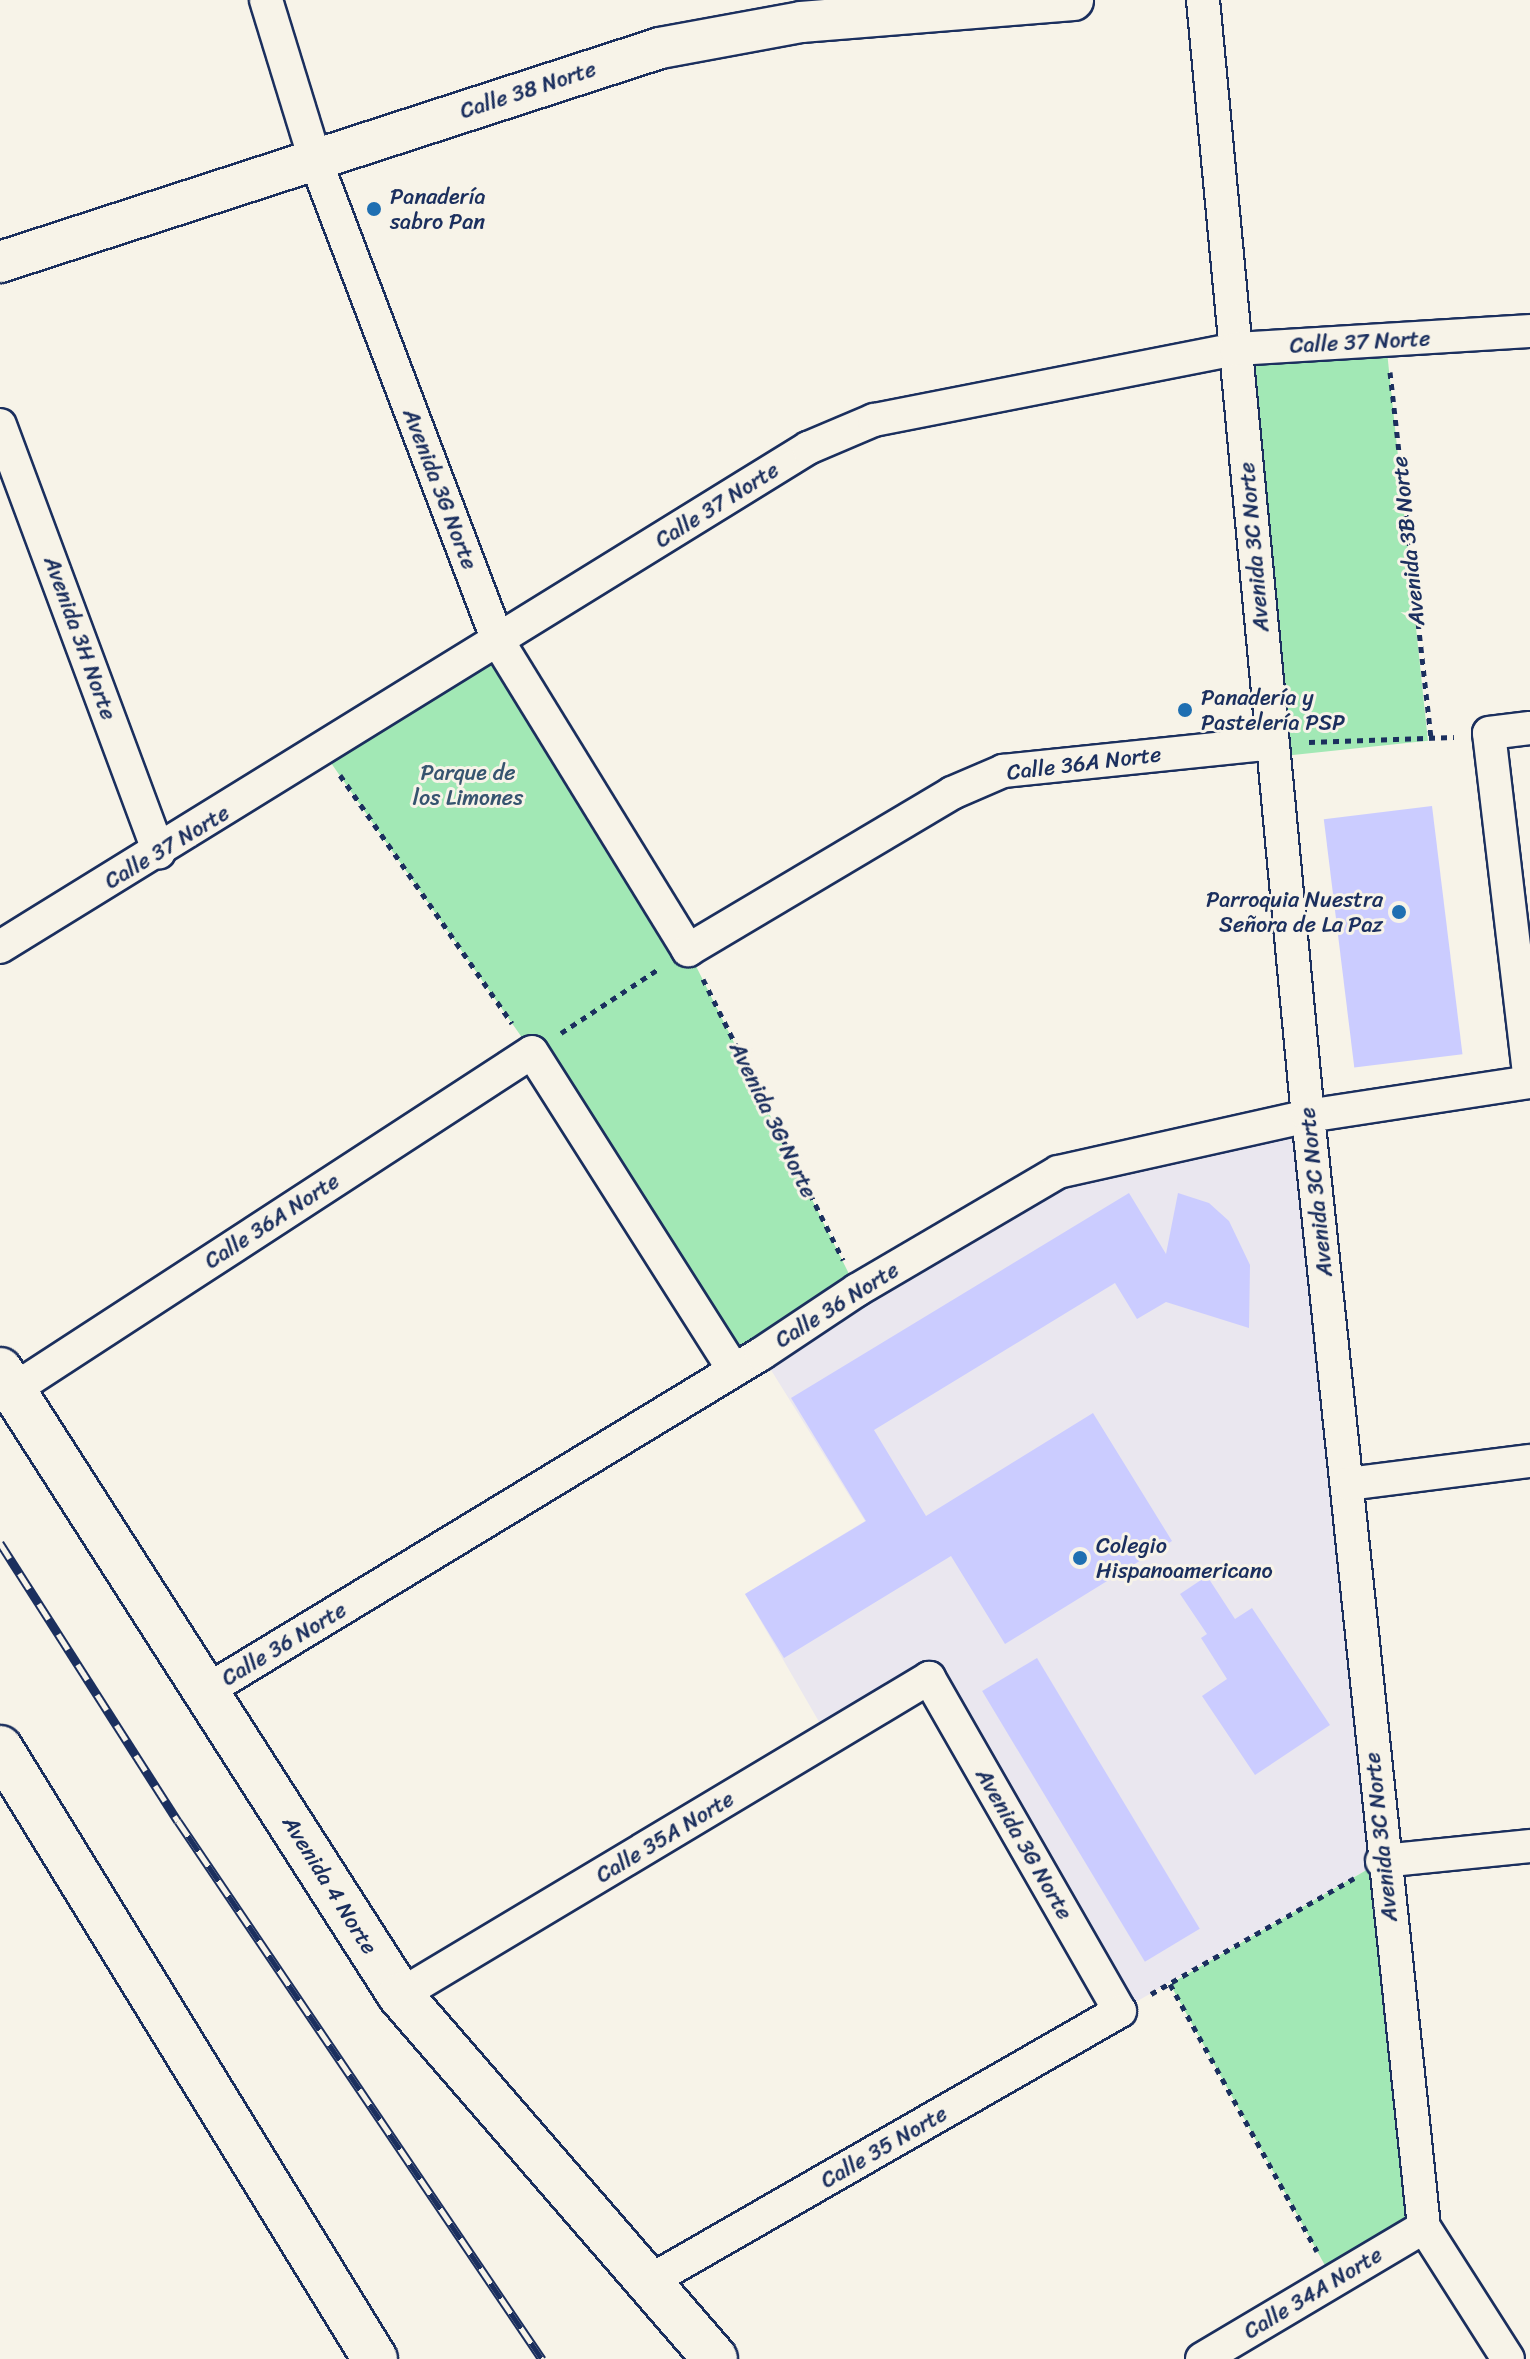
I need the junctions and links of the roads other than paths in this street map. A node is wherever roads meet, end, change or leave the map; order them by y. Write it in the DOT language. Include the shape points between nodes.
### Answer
graph roads {
  1 [pos="266,0"];
  2 [pos="1073,0"];
  3 [pos="1203,0"];
  4 [pos="315,159"];
  5 [pos="0,262"];
  6 [pos="1530,331"];
  7 [pos="1236,349"];
  8 [pos="0,425"];
  9 [pos="498,641"];
  10 [pos="1530,728"];
  11 [pos="1272,743"];
  12 [pos="159,852"];
  13 [pos="0,947"];
  14 [pos="686,947"];
  15 [pos="1530,1082"];
  16 [pos="1308,1116"];
  17 [pos="734,1370"];
  18 [pos="6,1380"];
  19 [pos="1530,1461"];
  20 [pos="1347,1484"];
  21 [pos="929,1678"];
  22 [pos="206,1691"];
  23 [pos="0,1748"];
  24 [pos="1530,1846"];
  25 [pos="1382,1861"];
  26 [pos="400,1995"];
  27 [pos="1120,2011"];
  28 [pos="1424,2227"];
  29 [pos="648,2282"];
  30 [pos="375,2359"];
  31 [pos="715,2359"];
  32 [pos="1202,2359"];
  33 [pos="1508,2359"];
  1 -- 4 [label="street, Avenida 3G Norte"];
  2 -- 4 [label="street, Calle 38 Norte" via="801,22 660,48"];
  3 -- 7 [label="street, Avenida 3C Norte"];
  4 -- 5 [label="street, Calle 38 Norte"];
  4 -- 9 [label="street, Avenida 3G Norte"];
  6 -- 7 [label="street, Calle 37 Norte"];
  7 -- 9 [label="street, Calle 37 Norte" via="874,420 808,448"];
  7 -- 11 [label="street, Avenida 3C Norte"];
  8 -- 12 [label="street, Avenida 3H Norte"];
  9 -- 12 [label="street, Calle 37 Norte"];
  9 -- 14 [label="street, Avenida 3G Norte"];
  10 -- 15 [label="street" via="1489,733"];
  11 -- 14 [label="street, Calle 36A Norte" via="1003,771 952,793"];
  11 -- 16 [label="street, Avenida 3C Norte"];
  12 -- 13 [label="street, Calle 37 Norte"];
  15 -- 16 [label="street, Calle 36 Norte"];
  16 -- 17 [label="street, Calle 36 Norte" via="1058,1172 857,1290"];
  16 -- 20 [label="street, Avenida 3C Norte"];
  17 -- 18 [label="street, Calle 36A Norte" via="536,1057"];
  17 -- 22 [label="street, Calle 36 Norte"];
  18 -- 22 [label="main road, Avenida 4 Norte"];
  19 -- 20 [label="street"];
  20 -- 25 [label="street, Avenida 3C Norte"];
  21 -- 26 [label="street, Calle 35A Norte"];
  21 -- 27 [label="street, Avenida 3G Norte"];
  22 -- 26 [label="main road, Avenida 4 Norte"];
  23 -- 30 [label="main road"];
  24 -- 25 [label="street"];
  25 -- 28 [label="street, Avenida 3C Norte"];
  26 -- 29 [label="main road, Avenida 4 Norte"];
  27 -- 29 [label="street, Calle 35 Norte"];
  28 -- 32 [label="street, Calle 34A Norte"];
  28 -- 33 [label="street, Avenida 3C Norte"];
  29 -- 31 [label="main road, Avenida 4 Norte"];
}
